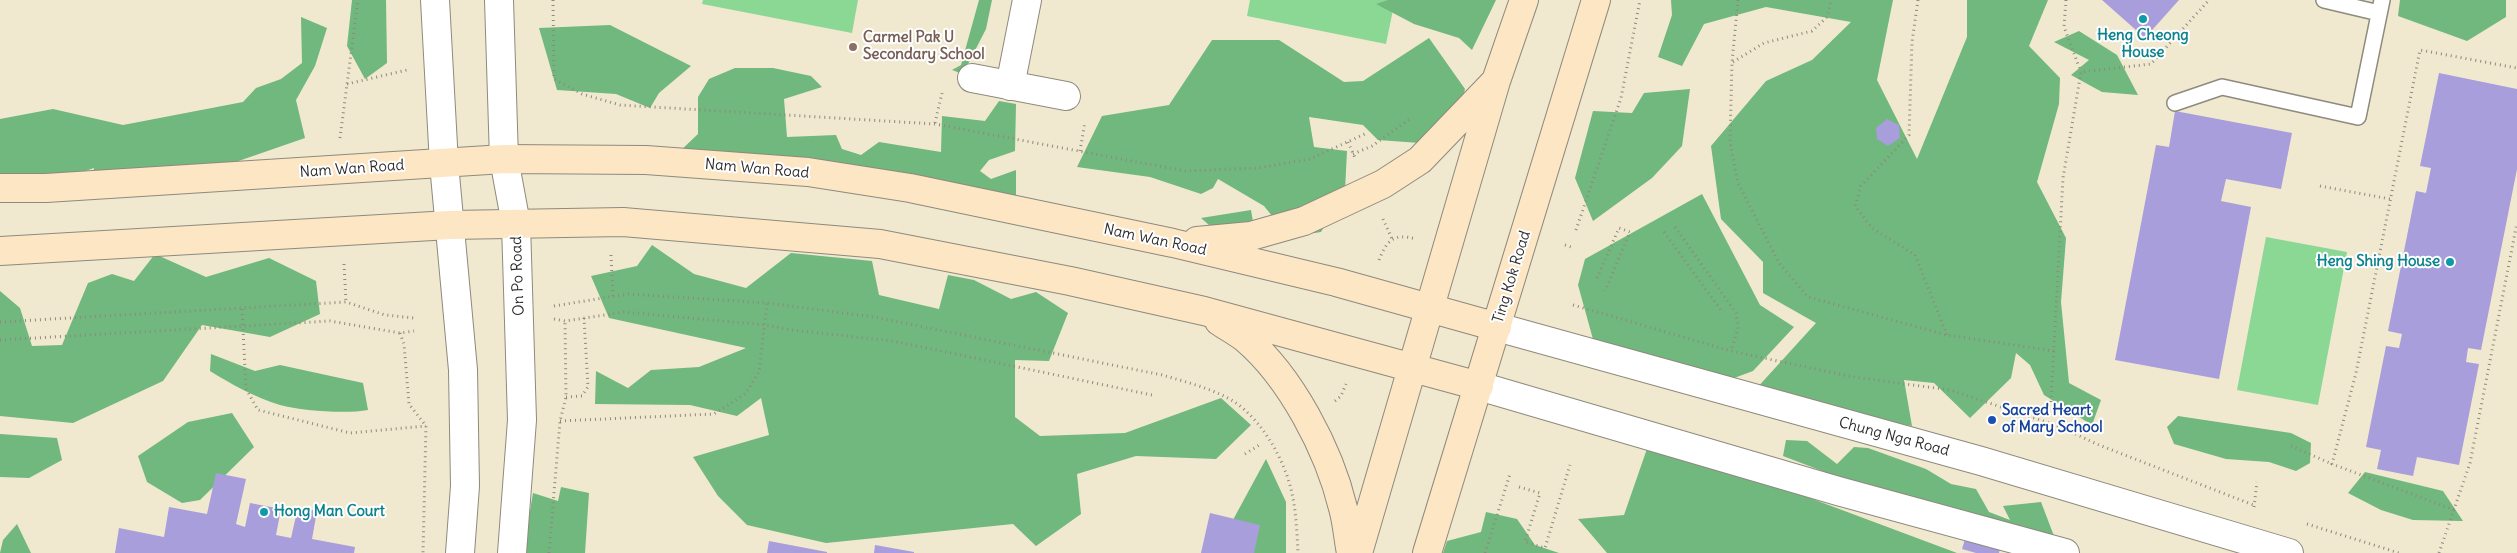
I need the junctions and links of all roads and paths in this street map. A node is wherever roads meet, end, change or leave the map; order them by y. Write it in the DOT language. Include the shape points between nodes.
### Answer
graph roads {
  1 [pos="358,0"];
  2 [pos="435,0"];
  3 [pos="499,0"];
  4 [pos="553,0"];
  5 [pos="1027,0"];
  6 [pos="1524,0"];
  7 [pos="1596,0"];
  8 [pos="1640,0"];
  9 [pos="1738,0"];
  10 [pos="1831,0"];
  11 [pos="1918,0"];
  12 [pos="2066,0"];
  13 [pos="2209,0"];
  14 [pos="2324,0"];
  15 [pos="2381,6"];
  16 [pos="1732,62"];
  17 [pos="2517,68"];
  18 [pos="410,69"];
  19 [pos="2081,72"];
  20 [pos="972,78"];
  21 [pos="1496,81"];
  22 [pos="347,84"];
  23 [pos="1010,86"];
  24 [pos="1066,96"];
  25 [pos="2175,103"];
  26 [pos="1417,113"];
  27 [pos="1367,132"];
  28 [pos="339,140"];
  29 [pos="1353,154"];
  30 [pos="504,159"];
  31 [pos="444,164"];
  32 [pos="2320,186"];
  33 [pos="0,188"];
  34 [pos="2390,199"];
  35 [pos="2517,223"];
  36 [pos="516,224"];
  37 [pos="450,225"];
  38 [pos="1675,227"];
  39 [pos="1576,230"];
  40 [pos="1664,232"];
  41 [pos="1419,239"];
  42 [pos="1173,243"];
  43 [pos="1564,245"];
  44 [pos="1574,248"];
  45 [pos="0,251"];
  46 [pos="611,255"];
  47 [pos="344,257"];
  48 [pos="1379,260"];
  49 [pos="1597,278"];
  50 [pos="1605,291"];
  51 [pos="613,296"];
  52 [pos="346,302"];
  53 [pos="767,302"];
  54 [pos="1573,304"];
  55 [pos="554,306"];
  56 [pos="242,309"];
  57 [pos="1430,309"];
  58 [pos="1204,311"];
  59 [pos="1723,313"];
  60 [pos="414,318"];
  61 [pos="584,318"];
  62 [pos="554,319"];
  63 [pos="565,321"];
  64 [pos="0,322"];
  65 [pos="766,325"];
  66 [pos="243,327"];
  67 [pos="1497,327"];
  68 [pos="414,331"];
  69 [pos="400,333"];
  70 [pos="1948,335"];
  71 [pos="0,340"];
  72 [pos="1731,350"];
  73 [pos="2054,351"];
  74 [pos="1414,367"];
  75 [pos="1348,379"];
  76 [pos="1478,386"];
  77 [pos="1152,395"];
  78 [pos="566,397"];
  79 [pos="2051,402"];
  80 [pos="1332,403"];
  81 [pos="560,421"];
  82 [pos="426,426"];
  83 [pos="1261,444"];
  84 [pos="2291,446"];
  85 [pos="1245,454"];
  86 [pos="2332,464"];
  87 [pos="1570,465"];
  88 [pos="1510,474"];
  89 [pos="1519,487"];
  90 [pos="2264,509"];
  91 [pos="2454,510"];
  92 [pos="2300,522"];
  93 [pos="423,553"];
  94 [pos="460,553"];
  95 [pos="512,553"];
  96 [pos="549,553"];
  97 [pos="1298,553"];
  98 [pos="1351,553"];
  99 [pos="1358,553"];
  100 [pos="1427,553"];
  101 [pos="1485,553"];
  102 [pos="2064,553"];
  103 [pos="2289,553"];
  104 [pos="2400,553"];
  105 [pos="2439,553"];
  1 -- 22 [label="path"];
  2 -- 31 [label="street"];
  3 -- 30 [label="street, On Po Road"];
  4 -- 27 [label="path" via="554,78 582,94 620,105 935,124 1186,170 1258,168 1310,159"];
  5 -- 23 [label="street"];
  6 -- 21 [label="main road"];
  7 -- 67 [label="main road, Ting Kok Road"];
  8 -- 39 [label="path" via="1621,98"];
  9 -- 16 [label="path"];
  10 -- 16 [label="path" via="1828,17 1812,31 1764,43"];
  11 -- 70 [label="path" via="1912,42 1909,135 1861,186 1855,206 1872,228 1915,255"];
  12 -- 19 [label="path" via="2064,27"];
  13 -- 19 [label="path" via="2152,64"];
  14 -- 15 [label="lane"];
  15 -- 25 [label="lane" via="2358,117 2222,87"];
  16 -- 70 [label="path" via="1730,142 1738,183 1778,262 1808,297"];
  17 -- 34 [label="path" via="2420,50"];
  18 -- 22 [label="path"];
  19 -- 73 [label="path" via="2063,178"];
  20 -- 23 [label="street"];
  21 -- 42 [label="main road" via="1420,160 1370,191 1304,221 1251,236"];
  21 -- 57 [label="main road"];
  22 -- 28 [label="path"];
  23 -- 24 [label="street"];
  26 -- 29 [label="path" via="1372,146"];
  30 -- 31 [label="main road, Nam Wan Road"];
  30 -- 36 [label="street, On Po Road"];
  30 -- 42 [label="main road, Nam Wan Road" via="646,160 808,172 910,188"];
  31 -- 33 [label="main road, Nam Wan Road"];
  31 -- 37 [label="street"];
  32 -- 34 [label="path"];
  34 -- 86 [label="path" via="2356,373"];
  35 -- 91 [label="path" via="2470,463"];
  36 -- 37 [label="main road"];
  36 -- 58 [label="main road" via="623,222 880,244"];
  36 -- 95 [label="street, On Po Road" via="522,420"];
  37 -- 45 [label="main road"];
  37 -- 94 [label="street" via="463,370 465,486"];
  38 -- 72 [label="path" via="1736,313 1738,328"];
  40 -- 59 [label="path"];
  41 -- 48 [label="path" via="1405,235 1392,239 1384,247"];
  42 -- 57 [label="main road, Nam Wan Road" via="1336,282"];
  43 -- 44 [label="path"];
  46 -- 51 [label="path"];
  47 -- 52 [label="path"];
  49 -- 50 [label="path" via="1619,228 1630,232"];
  51 -- 53 [label="path" via="628,294"];
  51 -- 55 [label="path"];
  52 -- 56 [label="path"];
  52 -- 60 [label="path" via="385,315"];
  53 -- 65 [label="path"];
  53 -- 97 [label="path" via="874,316 1162,375 1206,387 1234,402 1254,420 1268,439 1291,488"];
  54 -- 72 [label="path"];
  56 -- 64 [label="path"];
  56 -- 66 [label="path"];
  57 -- 67 [label="main road, Nam Wan Road"];
  57 -- 74 [label="main road"];
  58 -- 74 [label="main road"];
  58 -- 98 [label="main road" via="1245,338 1279,374 1326,455 1343,508"];
  61 -- 63 [label="path"];
  61 -- 65 [label="path" via="624,312"];
  61 -- 78 [label="path" via="588,387 582,396"];
  62 -- 63 [label="path"];
  63 -- 78 [label="path"];
  65 -- 77 [label="path" via="893,341"];
  65 -- 81 [label="path" via="760,372 745,394 714,414"];
  66 -- 69 [label="path" via="330,321"];
  66 -- 71 [label="path"];
  66 -- 82 [label="path" via="246,389 258,410 350,433"];
  67 -- 76 [label="main road, Ting Kok Road"];
  67 -- 103 [label="street, Chung Nga Road" via="1981,461"];
  68 -- 69 [label="path"];
  69 -- 82 [label="path" via="404,344 409,404"];
  70 -- 73 [label="path"];
  72 -- 90 [label="path" via="1853,377 1950,390 2058,426 2099,446"];
  73 -- 79 [label="path"];
  74 -- 76 [label="main road"];
  74 -- 99 [label="main road"];
  75 -- 80 [label="path" via="1340,396"];
  76 -- 100 [label="main road, Ting Kok Road"];
  76 -- 102 [label="street"];
  78 -- 81 [label="path"];
  81 -- 96 [label="path"];
  82 -- 93 [label="path"];
  83 -- 85 [label="path"];
  84 -- 86 [label="path"];
  86 -- 91 [label="path"];
  87 -- 89 [label="path" via="1545,548 1525,542 1540,493"];
  88 -- 101 [label="path"];
  91 -- 105 [label="path"];
  92 -- 104 [label="path"];
}
